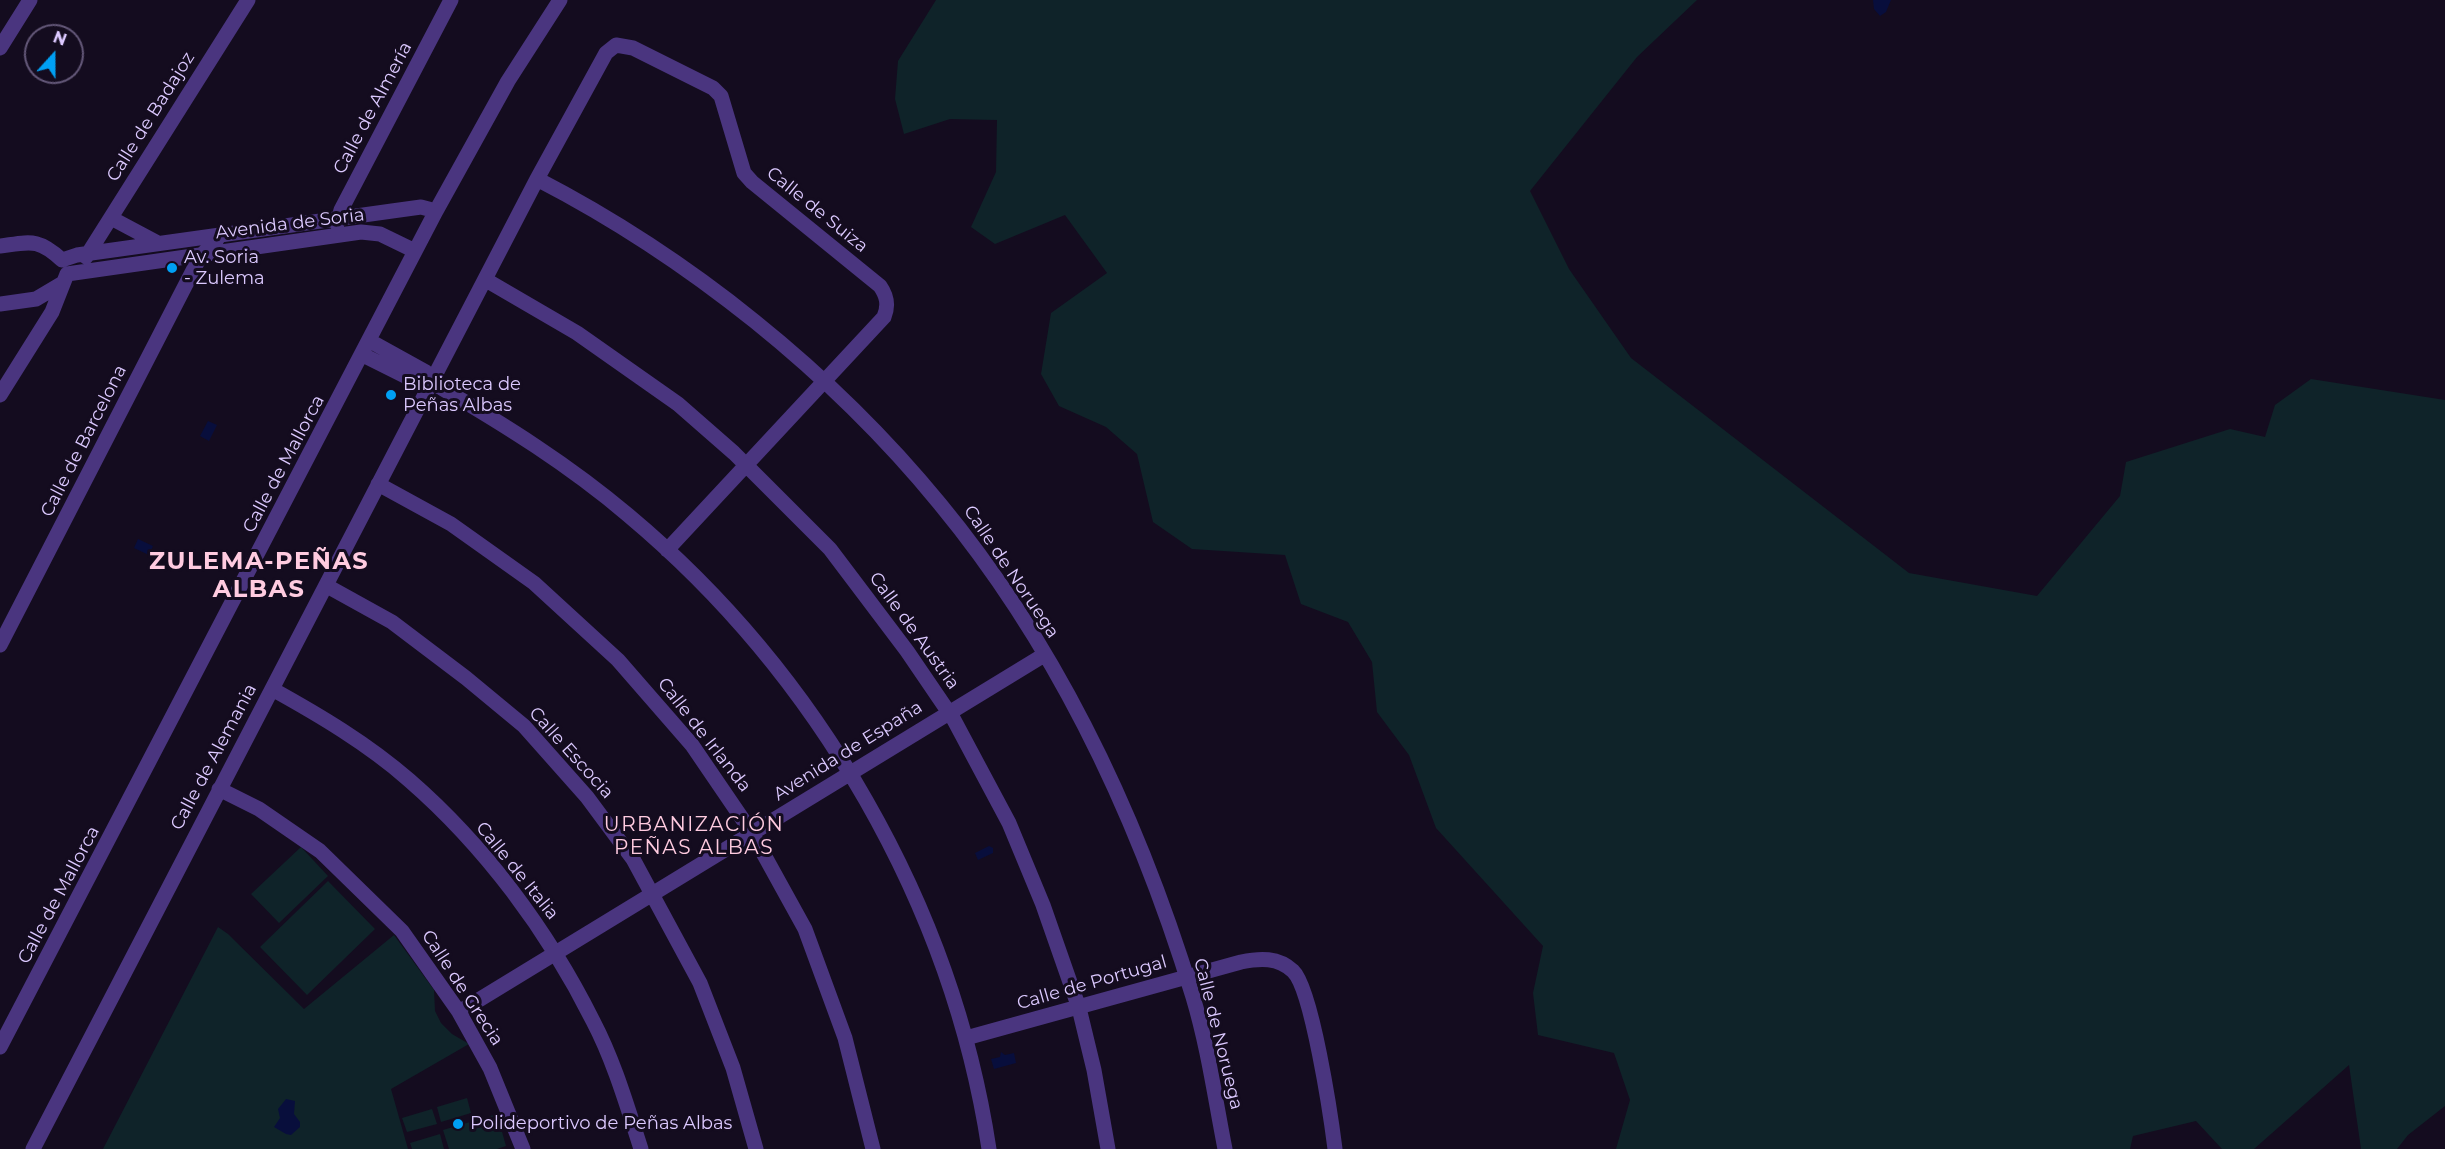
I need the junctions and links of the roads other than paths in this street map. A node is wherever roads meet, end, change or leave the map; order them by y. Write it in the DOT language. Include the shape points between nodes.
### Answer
graph roads {
  1 [pos="30,0"];
  2 [pos="248,0"];
  3 [pos="451,0"];
  4 [pos="560,0"];
  5 [pos="0,48"];
  6 [pos="537,179"];
  7 [pos="436,211"];
  8 [pos="111,218"];
  9 [pos="337,218"];
  10 [pos="220,235"];
  11 [pos="339,235"];
  12 [pos="186,240"];
  13 [pos="159,243"];
  14 [pos="0,246"];
  15 [pos="415,251"];
  16 [pos="88,254"];
  17 [pos="201,255"];
  18 [pos="70,269"];
  19 [pos="486,280"];
  20 [pos="0,304"];
  21 [pos="370,341"];
  22 [pos="363,356"];
  23 [pos="824,382"];
  24 [pos="431,383"];
  25 [pos="0,395"];
  26 [pos="747,465"];
  27 [pos="378,484"];
  28 [pos="667,550"];
  29 [pos="327,586"];
  30 [pos="0,645"];
  31 [pos="1044,655"];
  32 [pos="273,689"];
  33 [pos="948,712"];
  34 [pos="849,773"];
  35 [pos="219,789"];
  36 [pos="752,833"];
  37 [pos="653,894"];
  38 [pos="555,954"];
  39 [pos="1186,977"];
  40 [pos="1079,1008"];
  41 [pos="459,1012"];
  42 [pos="966,1038"];
  43 [pos="0,1047"];
  44 [pos="33,1149"];
  45 [pos="523,1149"];
  46 [pos="641,1149"];
  47 [pos="756,1149"];
  48 [pos="873,1149"];
  49 [pos="989,1149"];
  50 [pos="1108,1149"];
  51 [pos="1224,1149"];
  52 [pos="1335,1149"];
  1 -- 5 [label="street"];
  2 -- 8 [label="street, Calle de Badajoz"];
  3 -- 9 [label="street, Calle de Almería"];
  4 -- 7 [label="street, Calle de Mallorca" via="508,81"];
  6 -- 19 [label="street, Calle de Suiza"];
  6 -- 23 [label="street, Calle de Noruega" via="653,245"];
  6 -- 23 [label="street, Calle de Suiza" via="606,53 616,45 633,48 713,88 721,96 744,173 886,294 884,317"];
  7 -- 9 [label="street, Avenida de Soria" via="421,207"];
  7 -- 15 [label="street, Calle de Mallorca"];
  8 -- 13 [label="street"];
  8 -- 16 [label="street, Calle de Badajoz"];
  9 -- 10 [label="street, Avenida de Soria"];
  9 -- 11 [label="street"];
  10 -- 12 [label="street, Avenida de Soria"];
  10 -- 17 [label="street, Avenida de Soria"];
  11 -- 15 [label="street, Avenida de Soria" via="371,232"];
  11 -- 17 [label="street, Avenida de Soria"];
  12 -- 13 [label="street, Avenida de Soria"];
  12 -- 17 [label="street, Avenida de Soria"];
  13 -- 16 [label="street, Avenida de Soria"];
  14 -- 18 [label="street" via="38,243 52,250"];
  15 -- 21 [label="street, Calle de Mallorca"];
  16 -- 18 [label="street, Avenida de Soria"];
  17 -- 18 [label="street, Avenida de Soria"];
  17 -- 30 [label="street, Calle de Barcelona"];
  18 -- 20 [label="street, Avenida de Soria" via="36,299"];
  18 -- 25 [label="street" via="52,312"];
  19 -- 24 [label="street, Calle de Suiza"];
  19 -- 26 [label="street, Calle de Austria" via="586,339 678,405"];
  21 -- 22 [label="street, Calle de Mallorca"];
  21 -- 24 [label="street" via="426,372"];
  22 -- 24 [label="street" via="421,384"];
  22 -- 43 [label="street, Calle de Mallorca"];
  23 -- 26 [label="street, Calle de Suiza"];
  23 -- 31 [label="street, Calle de Noruega" via="899,456 941,505"];
  24 -- 27 [label="street, Calle de Alemania"];
  24 -- 28 [label="street" via="540,447 628,514"];
  26 -- 28 [label="street, Calle de Suiza"];
  26 -- 33 [label="street, Calle de Austria" via="830,549"];
  27 -- 29 [label="street, Calle de Alemania"];
  27 -- 36 [label="street, Calle de Irlanda" via="451,524 534,583 618,660 692,744"];
  28 -- 34 [label="street" via="762,650"];
  29 -- 32 [label="street, Calle de Alemania"];
  29 -- 37 [label="street, Calle Escocia" via="392,622 524,726 586,797 633,859"];
  31 -- 33 [label="street, Avenida de España"];
  31 -- 39 [label="street, Calle de Noruega" via="1105,766 1151,874"];
  32 -- 35 [label="street, Calle de Alemania"];
  32 -- 38 [label="street, Calle de Italia" via="345,733 409,779 481,852"];
  33 -- 34 [label="street, Avenida de España"];
  33 -- 40 [label="street, Calle de Austria" via="1009,823"];
  34 -- 36 [label="street, Avenida de España"];
  34 -- 42 [label="street" via="886,837 916,901"];
  35 -- 41 [label="street, Calle de Grecia" via="259,809 320,851 402,931"];
  35 -- 44 [label="street, Calle de Alemania"];
  36 -- 37 [label="street, Avenida de España"];
  36 -- 48 [label="street, Calle de Irlanda" via="805,929 845,1038"];
  37 -- 38 [label="street, Avenida de España"];
  37 -- 47 [label="street, Calle Escocia" via="719,1027"];
  38 -- 41 [label="street, Avenida de España"];
  38 -- 46 [label="street, Calle de Italia" via="594,1022 625,1097"];
  39 -- 40 [label="street, Calle de Portugal"];
  39 -- 51 [label="street, Calle de Noruega" via="1212,1080"];
  39 -- 52 [label="street, Calle de Portugal" via="1264,959 1286,965 1295,973 1305,993"];
  40 -- 42 [label="street, Calle de Portugal"];
  40 -- 50 [label="street, Calle de Austria"];
  41 -- 45 [label="street, Calle de Grecia" via="490,1068"];
  42 -- 49 [label="street"];
}
